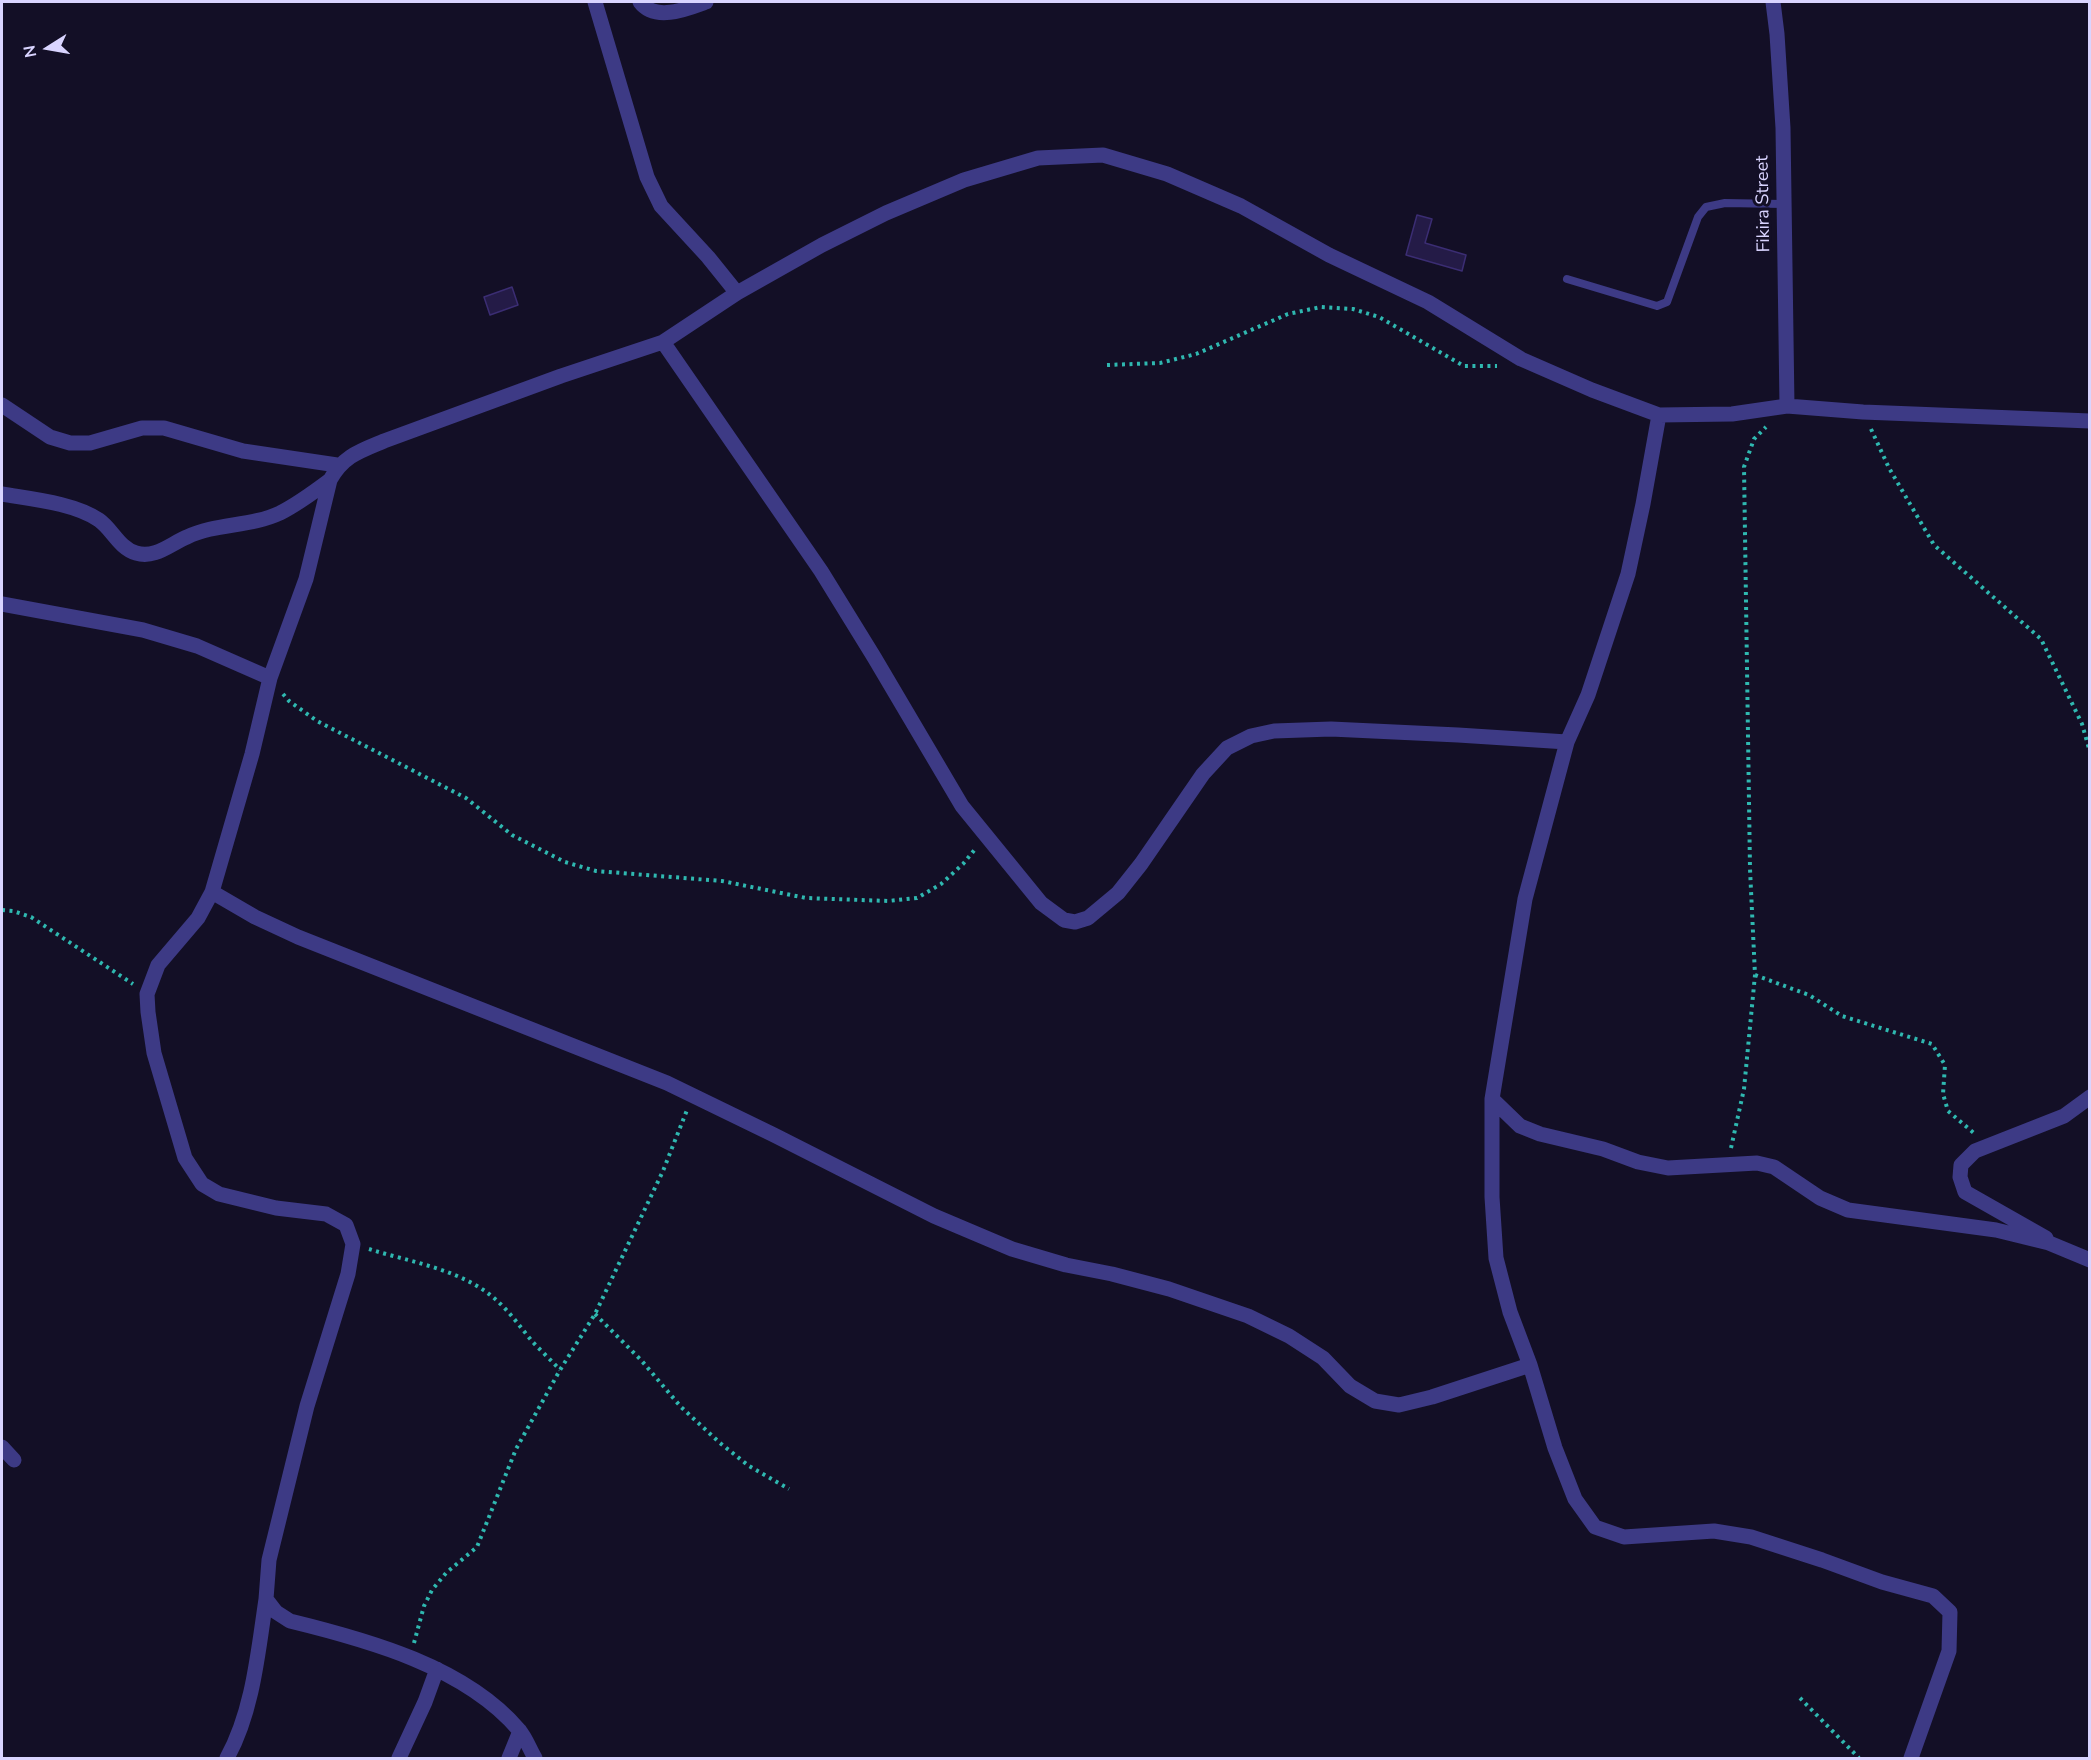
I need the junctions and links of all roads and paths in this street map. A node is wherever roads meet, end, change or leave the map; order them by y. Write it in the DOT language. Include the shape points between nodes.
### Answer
graph roads {
  1 [pos="595,2"];
  2 [pos="640,2"];
  3 [pos="706,2"];
  4 [pos="1773,2"];
  5 [pos="1783,204"];
  6 [pos="1566,279"];
  7 [pos="737,293"];
  8 [pos="663,342"];
  9 [pos="1521,359"];
  10 [pos="1107,365"];
  11 [pos="2,405"];
  12 [pos="1787,406"];
  13 [pos="1863,412"];
  14 [pos="1659,415"];
  15 [pos="2090,421"];
  16 [pos="337,465"];
  17 [pos="330,480"];
  18 [pos="2,494"];
  19 [pos="2,604"];
  20 [pos="270,678"];
  21 [pos="1567,742"];
  22 [pos="2090,752"];
  23 [pos="986,836"];
  24 [pos="212,892"];
  25 [pos="2,910"];
  26 [pos="1755,975"];
  27 [pos="147,994"];
  28 [pos="693,1096"];
  29 [pos="2090,1096"];
  30 [pos="1492,1099"];
  31 [pos="1991,1145"];
  32 [pos="1728,1164"];
  33 [pos="2049,1243"];
  34 [pos="353,1244"];
  35 [pos="2090,1260"];
  36 [pos="595,1314"];
  37 [pos="1530,1365"];
  38 [pos="560,1370"];
  39 [pos="2,1447"];
  40 [pos="14,1460"];
  41 [pos="789,1489"];
  42 [pos="266,1599"];
  43 [pos="411,1658"];
  44 [pos="437,1669"];
  45 [pos="1800,1698"];
  46 [pos="520,1731"];
  47 [pos="227,1758"];
  48 [pos="399,1758"];
  49 [pos="509,1758"];
  50 [pos="535,1758"];
  51 [pos="1859,1758"];
  52 [pos="1911,1758"];
  1 -- 7 [label="street" via="646,177 662,206"];
  2 -- 3 [label="street" via="662,13 684,11"];
  4 -- 5 [label="street, Fikira Street" via="1783,128"];
  5 -- 6 [label="lane" via="1725,203 1706,207 1698,217 1674,288 1667,302 1657,306"];
  5 -- 12 [label="street, Fikira Street"];
  7 -- 8 [label="street"];
  7 -- 9 [label="street" via="822,244 964,180 1038,158 1103,155 1167,174 1241,206 1329,255 1428,302"];
  8 -- 16 [label="street" via="384,441"];
  8 -- 23 [label="street" via="821,571 962,806"];
  9 -- 10 [label="path" via="1503,366 1464,366 1379,317 1353,309 1321,307 1288,314 1196,354 1160,363"];
  9 -- 14 [label="street"];
  11 -- 16 [label="street" via="50,437 70,443 90,443 142,428 164,428 243,451"];
  12 -- 13 [label="street"];
  12 -- 14 [label="street" via="1732,414"];
  12 -- 26 [label="path" via="1754,439 1744,467"];
  13 -- 15 [label="street"];
  13 -- 22 [label="path" via="1889,468 1934,545 2041,639 2082,724"];
  14 -- 21 [label="street" via="1628,574 1588,695"];
  16 -- 17 [label="street"];
  17 -- 18 [label="street" via="279,513 189,535 150,555 124,547 100,520 81,511"];
  17 -- 20 [label="street" via="306,579"];
  19 -- 20 [label="street" via="154,633 197,646"];
  20 -- 23 [label="path" via="289,701 317,721 466,798 512,835 565,862 596,871 722,881 806,898 888,901 917,898 941,884"];
  20 -- 24 [label="street"];
  21 -- 23 [label="street" via="1331,729 1251,736 1227,748 1203,774 1118,893 1088,918 1075,922 1064,920 1041,903"];
  21 -- 30 [label="street" via="1525,899"];
  24 -- 27 [label="street" via="198,918 158,965"];
  24 -- 28 [label="street" via="298,937"];
  25 -- 27 [label="path" via="31,917"];
  26 -- 31 [label="path" via="1809,995 1842,1016 1932,1044 1945,1065 1943,1094 1948,1111"];
  26 -- 32 [label="path" via="1744,1089"];
  27 -- 34 [label="street" via="154,1053 184,1158 202,1184 242,1200 326,1214 346,1225"];
  28 -- 36 [label="path" via="663,1171"];
  28 -- 37 [label="street" via="934,1216 1001,1245 1169,1289 1248,1316 1323,1358 1350,1386 1375,1401 1399,1405"];
  29 -- 31 [label="street" via="2064,1116"];
  30 -- 32 [label="street" via="1520,1126 1638,1162 1668,1168"];
  30 -- 37 [label="street" via="1496,1258 1510,1312"];
  31 -- 33 [label="street" via="1975,1151 1961,1165 1965,1192 2044,1236"];
  32 -- 33 [label="street" via="1774,1167 1820,1198 1848,1210 1996,1230"];
  33 -- 35 [label="street"];
  34 -- 38 [label="path" via="448,1273 477,1286 507,1310"];
  34 -- 42 [label="street" via="269,1560"];
  36 -- 38 [label="path"];
  36 -- 41 [label="path" via="720,1443 749,1466"];
  37 -- 52 [label="street" via="1575,1499 1595,1527 1624,1537 1714,1531 1751,1538 1933,1596 1950,1612 1949,1650"];
  38 -- 43 [label="path" via="516,1449 477,1547 432,1590"];
  39 -- 40 [label="street"];
  42 -- 43 [label="street" via="290,1621"];
  42 -- 47 [label="street" via="243,1720"];
  43 -- 44 [label="street"];
  44 -- 46 [label="street" via="487,1700"];
  44 -- 48 [label="street"];
  45 -- 51 [label="path"];
  46 -- 49 [label="street"];
  46 -- 50 [label="street"];
}
